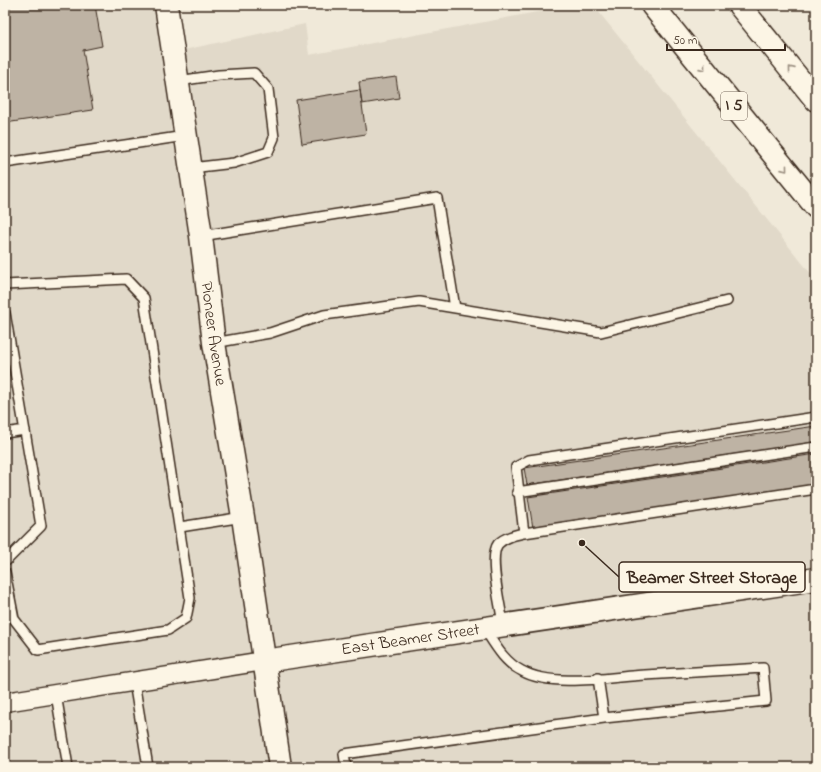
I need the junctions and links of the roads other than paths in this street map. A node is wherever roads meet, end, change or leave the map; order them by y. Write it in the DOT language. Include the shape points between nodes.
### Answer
graph roads {
  1 [pos="166,5"];
  2 [pos="652,5"];
  3 [pos="739,5"];
  4 [pos="178,81"];
  5 [pos="816,100"];
  6 [pos="186,136"];
  7 [pos="5,163"];
  8 [pos="191,168"];
  9 [pos="816,207"];
  10 [pos="201,236"];
  11 [pos="5,285"];
  12 [pos="727,301"];
  13 [pos="455,308"];
  14 [pos="5,314"];
  15 [pos="214,343"];
  16 [pos="816,417"];
  17 [pos="25,430"];
  18 [pos="5,433"];
  19 [pos="816,447"];
  20 [pos="816,489"];
  21 [pos="518,492"];
  22 [pos="243,517"];
  23 [pos="180,526"];
  24 [pos="524,533"];
  25 [pos="5,562"];
  26 [pos="5,572"];
  27 [pos="816,579"];
  28 [pos="9,620"];
  29 [pos="494,626"];
  30 [pos="264,661"];
  31 [pos="598,678"];
  32 [pos="134,682"];
  33 [pos="56,694"];
  34 [pos="5,702"];
  35 [pos="604,718"];
  36 [pos="68,767"];
  37 [pos="148,767"];
  38 [pos="280,767"];
  39 [pos="346,767"];
  1 -- 4 [label="main road, Pioneer Avenue"];
  2 -- 9 [label="main road, I 5, one-way"];
  5 -- 3 [label="main road, one-way"];
  4 -- 6 [label="main road, Pioneer Avenue"];
  4 -- 8 [label="lane" via="219,75 254,74 268,89 274,138 268,152 234,163"];
  6 -- 7 [label="lane"];
  6 -- 8 [label="main road, Pioneer Avenue"];
  8 -- 10 [label="main road, Pioneer Avenue"];
  10 -- 13 [label="lane" via="437,198"];
  10 -- 15 [label="main road, Pioneer Avenue"];
  11 -- 23 [label="lane" via="126,279 144,298"];
  12 -- 13 [label="lane" via="602,332"];
  13 -- 15 [label="lane" via="419,302 324,315 270,333"];
  14 -- 17 [label="lane"];
  15 -- 22 [label="main road, Pioneer Avenue"];
  16 -- 21 [label="lane" via="529,460 516,468"];
  17 -- 18 [label="lane"];
  17 -- 25 [label="lane" via="41,526"];
  19 -- 21 [label="lane"];
  20 -- 24 [label="lane"];
  21 -- 24 [label="lane"];
  22 -- 23 [label="lane"];
  22 -- 30 [label="main road, Pioneer Avenue"];
  23 -- 28 [label="lane" via="190,598 186,618 168,630 38,650"];
  24 -- 29 [label="lane" via="507,538 497,545 493,559"];
  26 -- 28 [label="lane"];
  27 -- 29 [label="main road, East Beamer Street"];
  29 -- 30 [label="main road, East Beamer Street"];
  29 -- 31 [label="lane" via="504,659 522,672 546,679"];
  30 -- 32 [label="street, East Beamer Street"];
  30 -- 38 [label="main road, Pioneer Avenue"];
  31 -- 35 [label="lane"];
  31 -- 35 [label="lane" via="763,668 766,701"];
  32 -- 33 [label="street, East Beamer Street"];
  32 -- 37 [label="lane"];
  33 -- 34 [label="street, East Beamer Street"];
  33 -- 36 [label="lane"];
  35 -- 39 [label="lane" via="344,754"];
}
